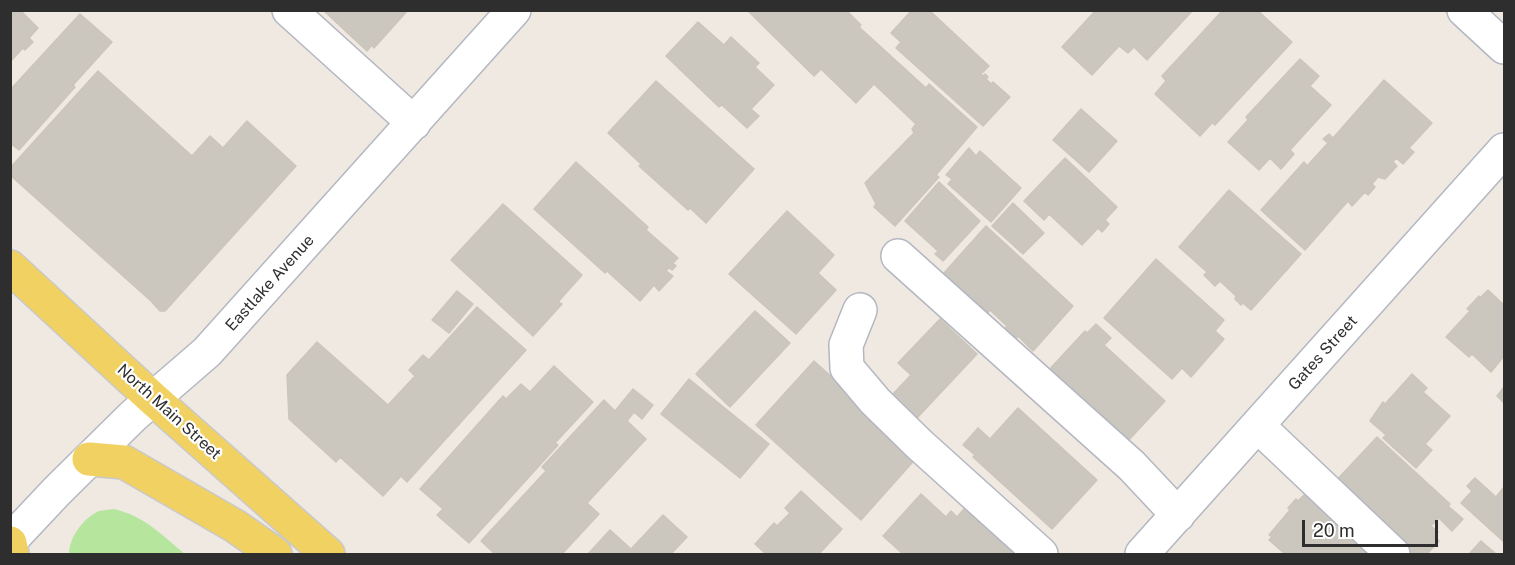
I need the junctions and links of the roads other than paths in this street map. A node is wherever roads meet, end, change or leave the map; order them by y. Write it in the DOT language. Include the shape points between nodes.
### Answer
graph roads {
  1 [pos="289,10"];
  2 [pos="514,10"];
  3 [pos="1464,10"];
  4 [pos="1504,48"];
  5 [pos="414,123"];
  6 [pos="1504,150"];
  7 [pos="898,256"];
  8 [pos="10,267"];
  9 [pos="860,310"];
  10 [pos="152,398"];
  11 [pos="1257,426"];
  12 [pos="89,459"];
  13 [pos="1178,515"];
  14 [pos="10,542"];
  15 [pos="12,555"];
  16 [pos="275,555"];
  17 [pos="328,555"];
  18 [pos="1041,555"];
  19 [pos="1142,555"];
  20 [pos="1393,555"];
  1 -- 5 [label="street"];
  2 -- 5 [label="street, Eastlake Avenue"];
  3 -- 4 [label="street"];
  5 -- 10 [label="street, Eastlake Avenue" via="207,352"];
  6 -- 11 [label="street, Gates Street"];
  7 -- 13 [label="street" via="1132,466"];
  8 -- 10 [label="main road, North Main Street"];
  9 -- 18 [label="street" via="846,345 847,368 919,444"];
  10 -- 12 [label="street, Eastlake Avenue"];
  10 -- 17 [label="main road, North Main Street"];
  11 -- 13 [label="street, Gates Street"];
  11 -- 20 [label="street"];
  12 -- 14 [label="street, Eastlake Avenue"];
  12 -- 16 [label="main road" via="124,462 234,526"];
  13 -- 19 [label="street, Gates Street"];
  14 -- 15 [label="main road"];
}
